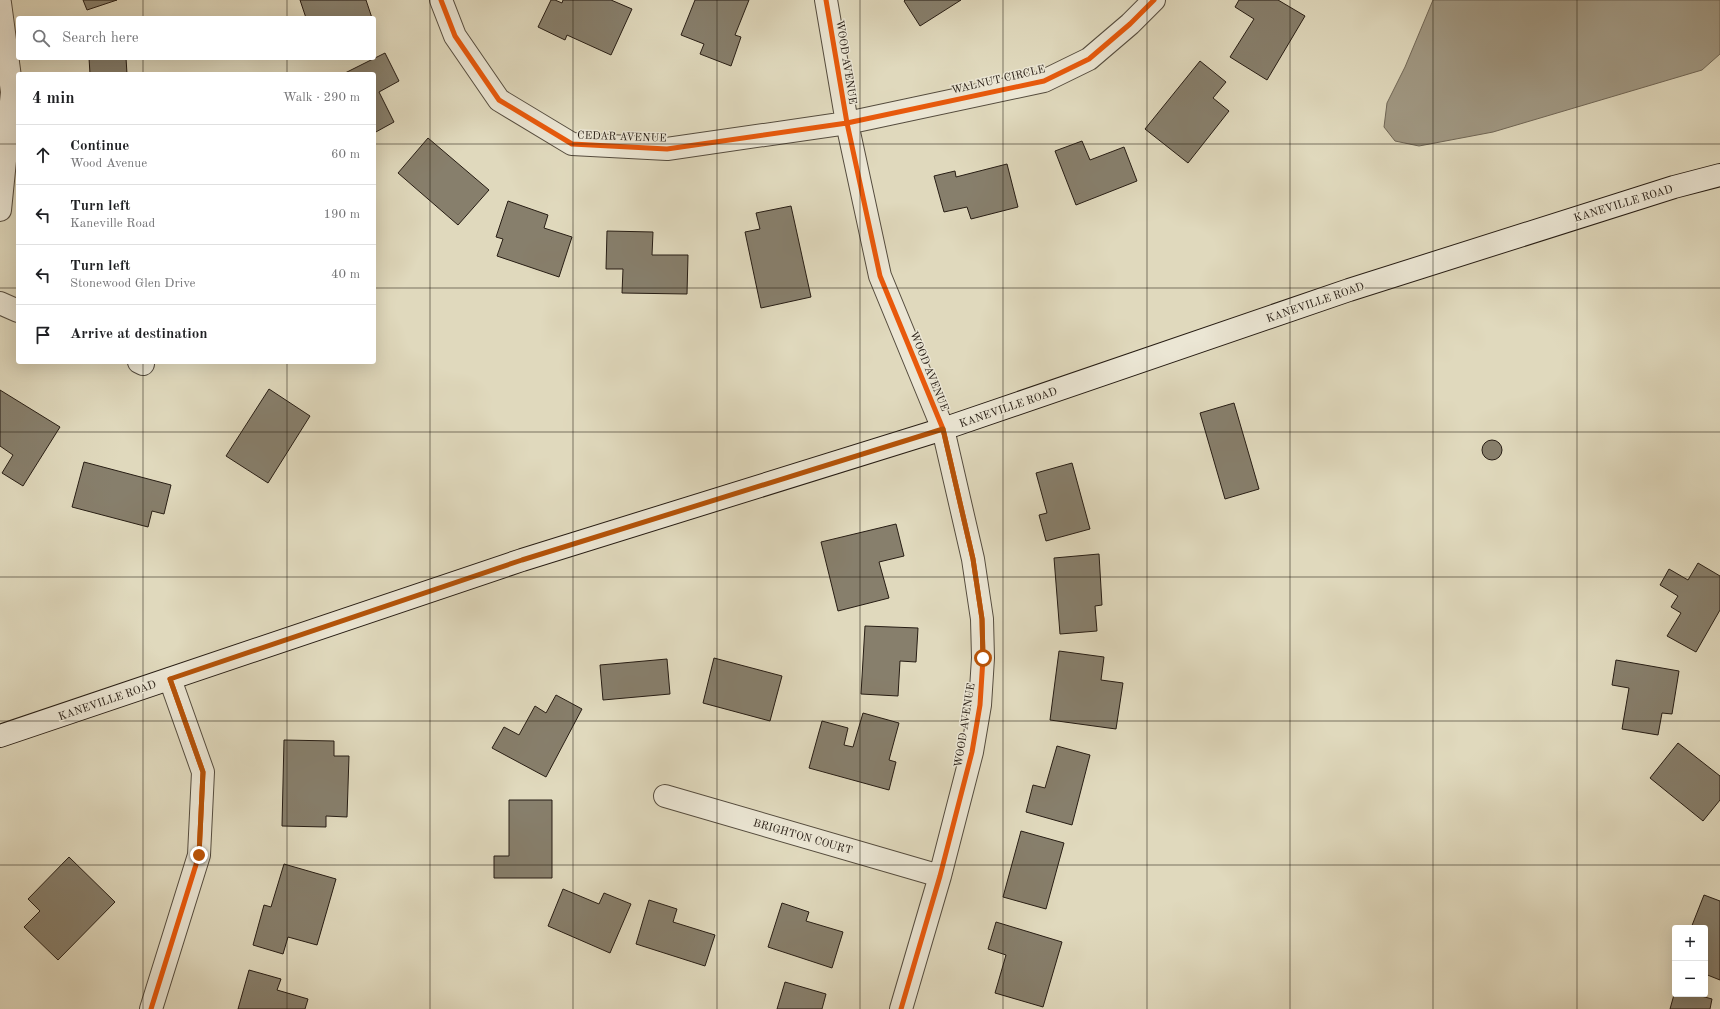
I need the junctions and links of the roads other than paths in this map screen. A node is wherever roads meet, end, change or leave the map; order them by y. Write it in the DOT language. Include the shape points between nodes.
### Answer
graph roads {
  1 [pos="441,0"];
  2 [pos="826,0"];
  3 [pos="1154,0"];
  4 [pos="0,3"];
  5 [pos="847,124"];
  6 [pos="1720,175"];
  7 [pos="0,210"];
  8 [pos="0,303"];
  9 [pos="16,310"];
  10 [pos="943,429"];
  11 [pos="170,679"];
  12 [pos="0,736"];
  13 [pos="665,796"];
  14 [pos="940,876"];
  15 [pos="151,1009"];
  16 [pos="901,1009"];
  1 -- 5 [label="street, CEDAR AVENUE" via="455,36 499,100 572,144 667,149"];
  2 -- 5 [label="street, WOOD AVENUE"];
  3 -- 5 [label="street, WALNUT CIRCLE" via="1089,59 1044,81"];
  4 -- 7 [label="street" via="12,92"];
  5 -- 10 [label="street, WOOD AVENUE" via="880,276"];
  6 -- 10 [label="street, KANEVILLE ROAD" via="1674,187 1349,290"];
  8 -- 9 [label="street"];
  10 -- 11 [label="street, KANEVILLE ROAD" via="522,560"];
  10 -- 14 [label="street, WOOD AVENUE" via="973,559 982,619 983,658 980,705 972,752"];
  11 -- 12 [label="street, KANEVILLE ROAD"];
  11 -- 15 [label="street" via="203,772 199,855"];
  13 -- 14 [label="street, BRIGHTON COURT"];
  14 -- 16 [label="street, WOOD AVENUE"];
}
